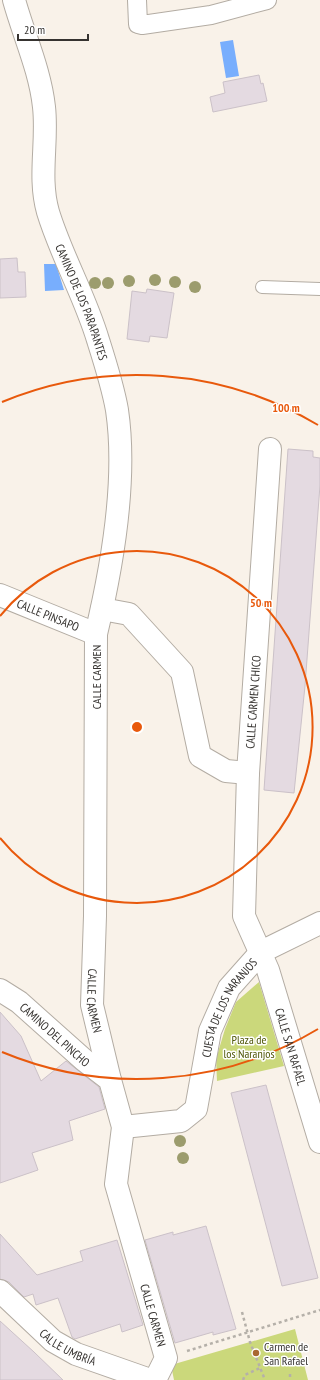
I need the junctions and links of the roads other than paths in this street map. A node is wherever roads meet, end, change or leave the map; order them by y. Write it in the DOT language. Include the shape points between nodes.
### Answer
graph roads {
  1 [pos="14,0"];
  2 [pos="137,0"];
  3 [pos="267,0"];
  4 [pos="262,288"];
  5 [pos="320,289"];
  6 [pos="270,449"];
  7 [pos="0,595"];
  8 [pos="102,609"];
  9 [pos="96,634"];
  10 [pos="248,773"];
  11 [pos="311,927"];
  12 [pos="261,952"];
  13 [pos="0,990"];
  14 [pos="110,1080"];
  15 [pos="123,1127"];
  16 [pos="320,1142"];
  17 [pos="0,1291"];
  18 [pos="150,1380"];
  19 [pos="155,1380"];
  1 -- 8 [label="street, CAMINO DE LOS PARAPANTES" via="41,81 45,109 43,181 48,211 98,338 117,409 120,451 119,502"];
  2 -- 3 [label="street" via="138,24 142,25 211,15"];
  4 -- 5 [label="lane"];
  6 -- 10 [label="street, CALLE CARMEN CHICO"];
  7 -- 9 [label="street, CALLE PINSAPO"];
  8 -- 9 [label="street, CALLE CARMEN"];
  8 -- 10 [label="street" via="129,614 182,672 200,756 226,771"];
  9 -- 14 [label="street, CALLE CARMEN" via="92,1005"];
  10 -- 12 [label="street, CALLE CARMEN CHICO" via="244,916"];
  11 -- 12 [label="street, CUESTA DE LOS NARANJOS"];
  12 -- 15 [label="street, CUESTA DE LOS NARANJOS" via="229,988 210,1031 196,1109 181,1121"];
  12 -- 16 [label="street, CALLE SAN RAFAEL"];
  13 -- 14 [label="street, CAMINO DEL PINCHO" via="19,1002"];
  14 -- 15 [label="street, CALLE CARMEN"];
  15 -- 19 [label="street, CALLE CARMEN" via="116,1184 166,1358"];
  17 -- 18 [label="street, CALLE UMBRÍA" via="53,1341 76,1354"];
}
